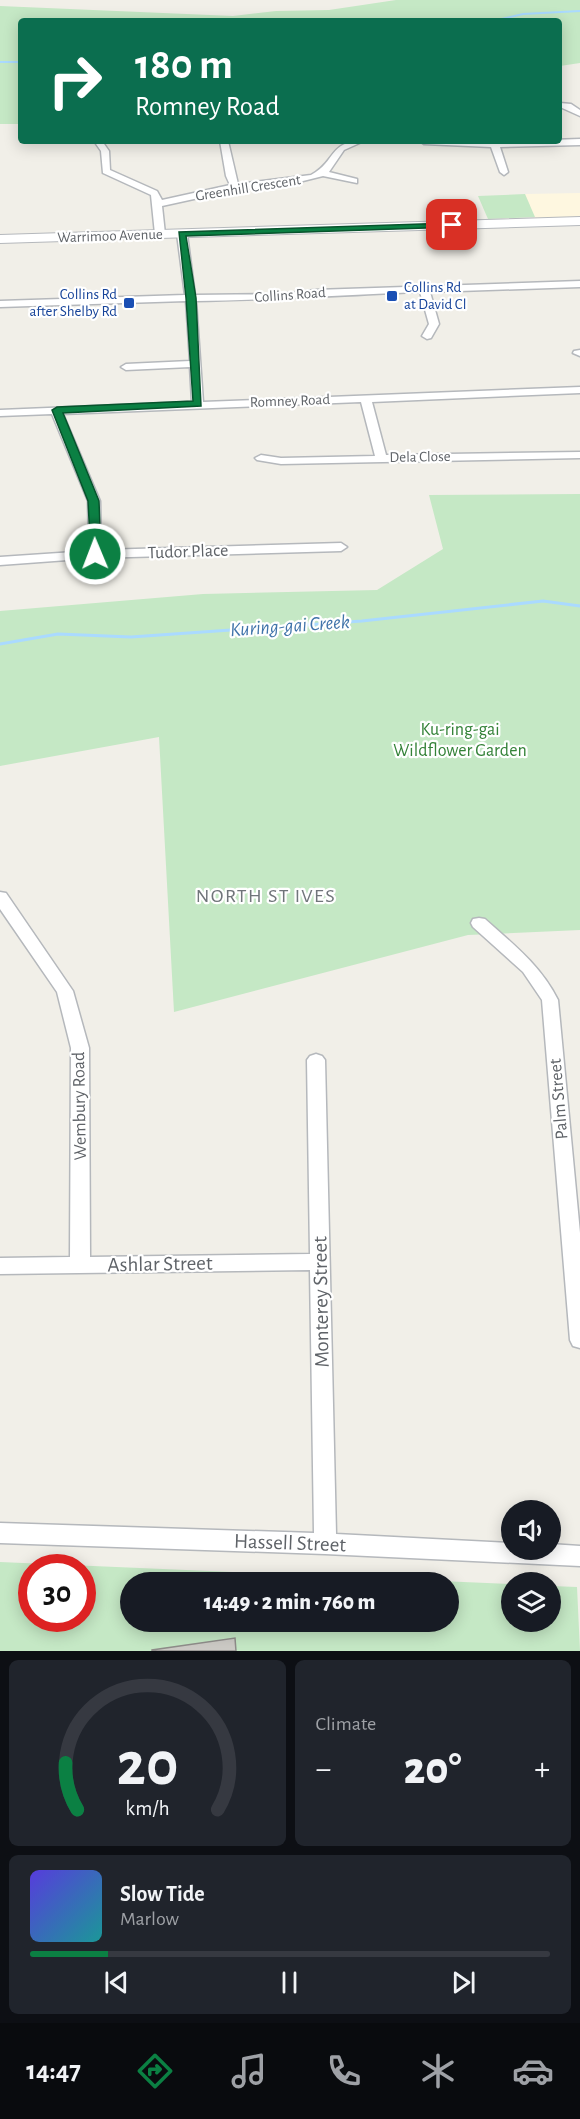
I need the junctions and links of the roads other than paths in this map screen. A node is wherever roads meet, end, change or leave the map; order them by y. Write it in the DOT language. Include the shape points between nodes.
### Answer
graph roads {
  1 [pos="562,105"];
  2 [pos="580,114"];
  3 [pos="580,142"];
  4 [pos="562,143"];
  5 [pos="100,144"];
  6 [pos="225,144"];
  7 [pos="351,144"];
  8 [pos="477,144"];
  9 [pos="523,144"];
  10 [pos="495,145"];
  11 [pos="504,172"];
  12 [pos="322,173"];
  13 [pos="354,181"];
  14 [pos="235,187"];
  15 [pos="158,204"];
  16 [pos="580,221"];
  17 [pos="160,234"];
  18 [pos="182,234"];
  19 [pos="0,239"];
  20 [pos="580,284"];
  21 [pos="424,289"];
  22 [pos="191,298"];
  23 [pos="0,304"];
  24 [pos="427,336"];
  25 [pos="194,364"];
  26 [pos="126,367"];
  27 [pos="580,390"];
  28 [pos="366,398"];
  29 [pos="198,404"];
  30 [pos="57,410"];
  31 [pos="0,413"];
  32 [pos="580,456"];
  33 [pos="261,458"];
  34 [pos="381,458"];
  35 [pos="341,547"];
  36 [pos="95,554"];
  37 [pos="0,561"];
  38 [pos="0,897"];
  39 [pos="479,923"];
  40 [pos="316,1060"];
  41 [pos="321,1262"];
  42 [pos="80,1265"];
  43 [pos="0,1266"];
  44 [pos="580,1340"];
  45 [pos="0,1533"];
  46 [pos="326,1544"];
  47 [pos="580,1557"];
  1 -- 2 [label="street"];
  3 -- 4 [label="street"];
  5 -- 15 [label="street" via="105,151 106,171 154,194"];
  6 -- 14 [label="street"];
  7 -- 12 [label="street, Greenhill Crescent" via="340,148"];
  8 -- 10 [label="street"];
  9 -- 10 [label="street"];
  10 -- 11 [label="street"];
  12 -- 13 [label="street"];
  12 -- 14 [label="street, Greenhill Crescent" via="302,180"];
  14 -- 15 [label="street, Greenhill Crescent"];
  15 -- 17 [label="street"];
  16 -- 18 [label="street, Warrimoo Avenue"];
  17 -- 18 [label="street, Warrimoo Avenue"];
  17 -- 19 [label="street, Warrimoo Avenue"];
  18 -- 22 [label="street"];
  20 -- 21 [label="street, Collins Road"];
  21 -- 22 [label="street, Collins Road"];
  21 -- 24 [label="street" via="434,324"];
  22 -- 23 [label="street, Collins Road"];
  22 -- 25 [label="street"];
  25 -- 26 [label="street"];
  25 -- 29 [label="street"];
  27 -- 28 [label="street, Romney Road"];
  28 -- 29 [label="street, Romney Road"];
  28 -- 34 [label="street"];
  29 -- 30 [label="street, Romney Road"];
  30 -- 31 [label="street, Romney Road"];
  30 -- 36 [label="street" via="93,501"];
  32 -- 34 [label="street, Dela Close"];
  33 -- 34 [label="street, Dela Close"];
  35 -- 36 [label="street, Tudor Place"];
  36 -- 37 [label="street, Tudor Place"];
  38 -- 42 [label="street, Wembury Road" via="65,991 80,1048"];
  39 -- 44 [label="street, Palm Street" via="536,975 550,1000"];
  40 -- 41 [label="street, Monterey Street"];
  41 -- 42 [label="street, Ashlar Street"];
  41 -- 46 [label="street, Monterey Street"];
  42 -- 43 [label="street, Ashlar Street"];
  45 -- 46 [label="street, Hassell Street"];
  46 -- 47 [label="street, Hassell Street"];
}
